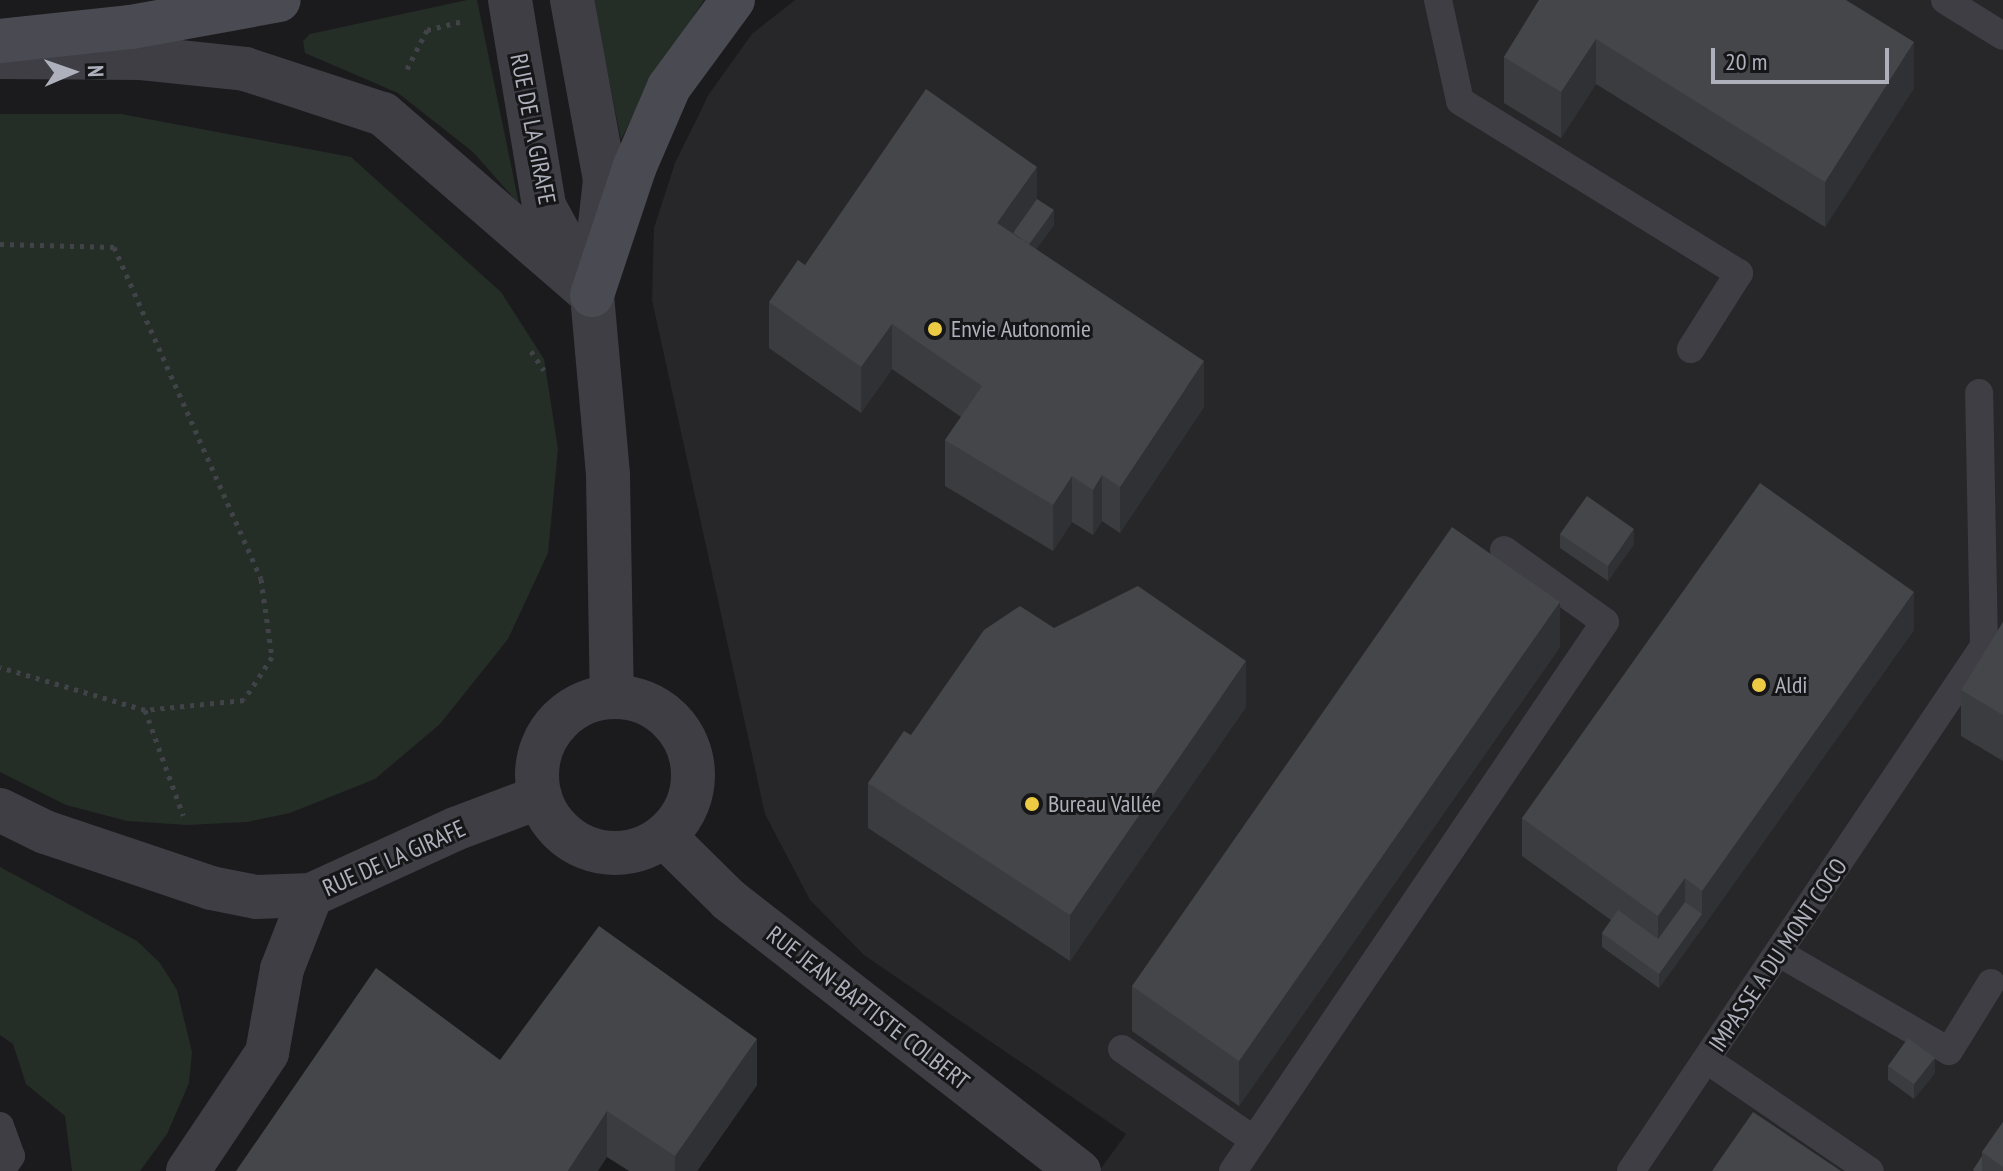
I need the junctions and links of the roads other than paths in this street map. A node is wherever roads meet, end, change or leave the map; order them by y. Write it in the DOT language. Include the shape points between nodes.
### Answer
graph roads {
  1 [pos="279,0"];
  2 [pos="572,0"];
  3 [pos="733,0"];
  4 [pos="1438,0"];
  5 [pos="1945,0"];
  6 [pos="511,5"];
  7 [pos="2003,36"];
  8 [pos="0,41"];
  9 [pos="0,57"];
  10 [pos="592,295"];
  11 [pos="1691,349"];
  12 [pos="1979,393"];
  13 [pos="1504,550"];
  14 [pos="612,696"];
  15 [pos="540,797"];
  16 [pos="0,810"];
  17 [pos="665,837"];
  18 [pos="311,895"];
  19 [pos="1779,953"];
  20 [pos="1991,983"];
  21 [pos="1122,1049"];
  22 [pos="1707,1060"];
  23 [pos="0,1126"];
  24 [pos="1254,1140"];
  25 [pos="1,1171"];
  26 [pos="188,1171"];
  27 [pos="1079,1171"];
  28 [pos="1233,1171"];
  29 [pos="1631,1171"];
  30 [pos="1870,1171"];
  1 -- 8 [label="main road" via="131,27"];
  2 -- 10 [label="street, RUE DE LA GIRAFE" via="605,180"];
  3 -- 10 [label="main road" via="669,87 635,166"];
  4 -- 11 [label="lane" via="1460,101 1739,273"];
  5 -- 7 [label="lane"];
  6 -- 10 [label="street, RUE DE LA GIRAFE" via="544,206"];
  9 -- 10 [label="street" via="141,58 245,69 383,114"];
  10 -- 14 [label="street, RUE DE LA GIRAFE" via="608,476"];
  12 -- 19 [label="lane, IMPASSE A DU MONT COCO" via="1984,646"];
  13 -- 24 [label="lane" via="1605,622"];
  14 -- 15 [label="street" via="583,702 560,718 544,741 536,770"];
  14 -- 17 [label="street" via="659,709 689,747 694,771 691,796"];
  15 -- 17 [label="street" via="551,821 592,850 617,854"];
  15 -- 18 [label="street, RUE DE LA GIRAFE" via="455,829"];
  16 -- 18 [label="street" via="45,832 211,888 256,897"];
  17 -- 27 [label="street, RUE JEAN-BAPTISTE COLBERT" via="729,900"];
  18 -- 26 [label="street, RUE DE LA GIRAFE" via="282,969 267,1053"];
  19 -- 20 [label="lane" via="1949,1051"];
  19 -- 22 [label="lane, IMPASSE A DU MONT COCO"];
  21 -- 24 [label="lane"];
  22 -- 29 [label="lane, IMPASSE A DU MONT COCO"];
  22 -- 30 [label="lane"];
  23 -- 25 [label="lane" via="11,1156"];
  24 -- 28 [label="lane"];
}
